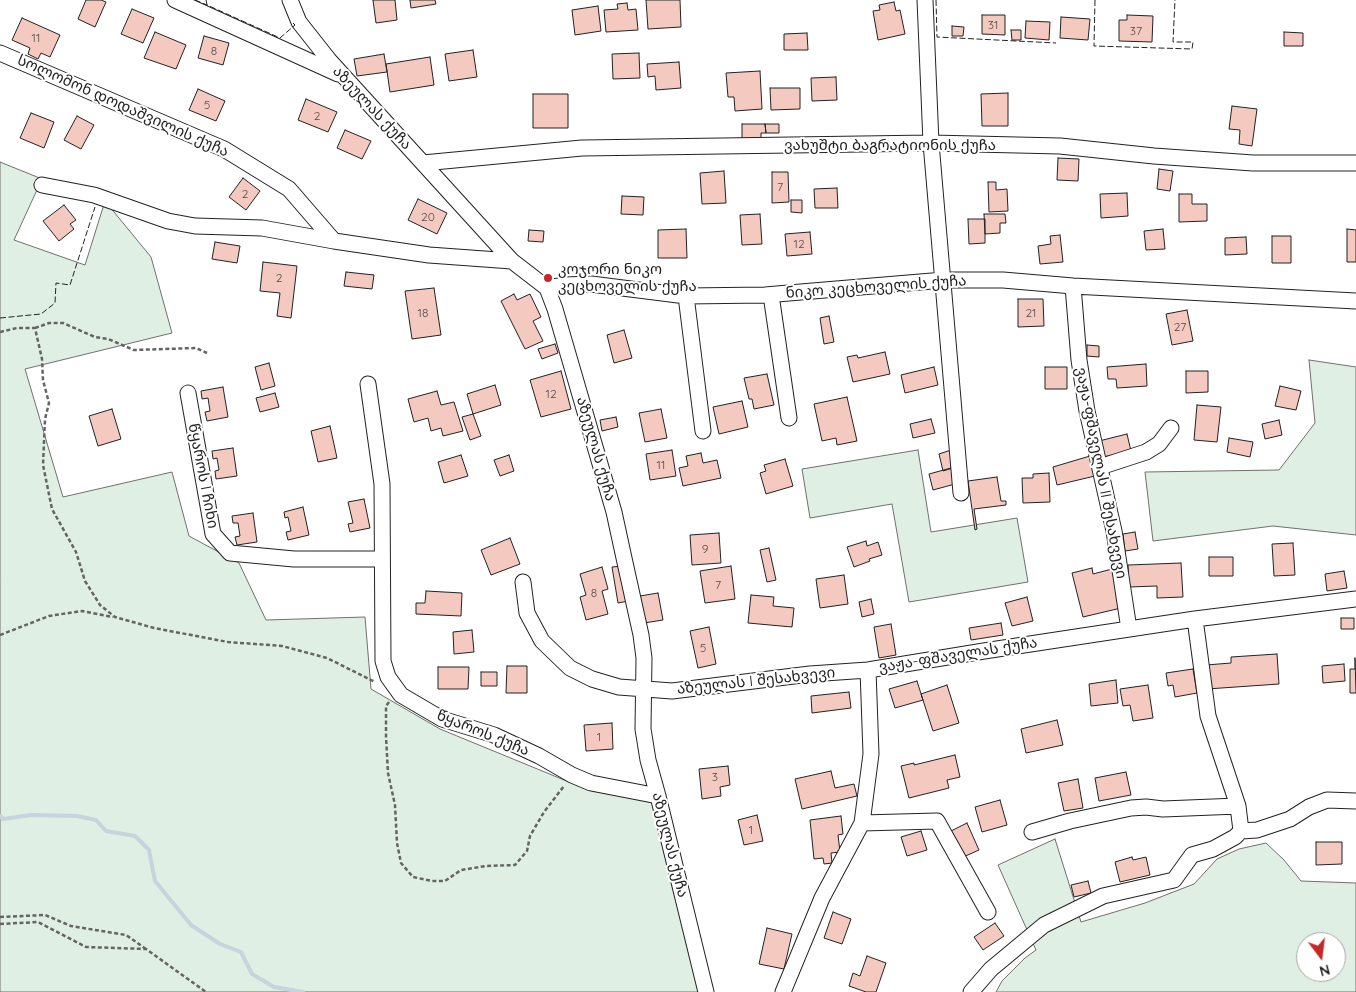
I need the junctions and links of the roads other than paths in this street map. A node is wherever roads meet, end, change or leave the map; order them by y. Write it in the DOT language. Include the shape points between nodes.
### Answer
graph roads {
  1 [pos="176,0"];
  2 [pos="290,0"];
  3 [pos="925,0"];
  4 [pos="0,53"];
  5 [pos="344,77"];
  6 [pos="932,143"];
  7 [pos="423,163"];
  8 [pos="1356,163"];
  9 [pos="42,185"];
  10 [pos="334,241"];
  11 [pos="512,261"];
  12 [pos="944,280"];
  13 [pos="1073,286"];
  14 [pos="547,288"];
  15 [pos="771,295"];
  16 [pos="686,296"];
  17 [pos="1356,301"];
  18 [pos="368,384"];
  19 [pos="188,393"];
  20 [pos="789,418"];
  21 [pos="1171,428"];
  22 [pos="704,431"];
  23 [pos="1100,467"];
  24 [pos="961,493"];
  25 [pos="382,559"];
  26 [pos="524,582"];
  27 [pos="1356,600"];
  28 [pos="1195,619"];
  29 [pos="1129,629"];
  30 [pos="868,670"];
  31 [pos="643,689"];
  32 [pos="658,796"];
  33 [pos="1356,802"];
  34 [pos="1238,806"];
  35 [pos="862,823"];
  36 [pos="1242,831"];
  37 [pos="1032,832"];
  38 [pos="988,912"];
  39 [pos="706,992"];
  40 [pos="783,992"];
  41 [pos="971,992"];
  1 -- 5 [label="street"];
  2 -- 5 [label="street, აზეულას ქუჩა" via="299,22"];
  3 -- 6 [label="street"];
  4 -- 10 [label="street, სოლომონ დოდაშვილის ქუჩა" via="224,149 289,189"];
  5 -- 7 [label="street, აზეულას ქუჩა"];
  6 -- 7 [label="street, ვახუშტი ბაგრატიონის ქუჩა" via="582,148"];
  6 -- 8 [label="street, ვახუშტი ბაგრატიონის ქუჩა" via="1060,146 1253,163"];
  6 -- 12 [label="street"];
  7 -- 11 [label="street, აზეულას ქუჩა"];
  9 -- 10 [label="street" via="94,195 168,221 195,226 262,228"];
  10 -- 11 [label="street" via="429,255"];
  11 -- 14 [label="street, აზეულას ქუჩა"];
  12 -- 13 [label="street, ნიკო კეცხოველის ქუჩა" via="1003,280"];
  12 -- 15 [label="street, ნიკო კეცხოველის ქუჩა"];
  12 -- 24 [label="street"];
  13 -- 17 [label="street, ნიკო კეცხოველის ქუჩა"];
  13 -- 23 [label="street, ვაჟა-ფშაველას II შესახვევი" via="1084,394"];
  14 -- 16 [label="street, ნიკო კეცხოველის ქუჩა" via="591,284"];
  14 -- 31 [label="street, აზეულას ქუჩა" via="614,512 641,635"];
  15 -- 16 [label="street, ნიკო კეცხოველის ქუჩა"];
  15 -- 20 [label="street"];
  16 -- 22 [label="street"];
  18 -- 25 [label="street, წყაროს ქუჩა" via="382,484"];
  19 -- 25 [label="street, წყაროს I ჩიხი" via="214,534 230,553 294,559"];
  21 -- 23 [label="street" via="1159,444 1146,452"];
  23 -- 29 [label="street, ვაჟა-ფშაველას II შესახვევი"];
  25 -- 32 [label="street, წყაროს ქუჩა" via="382,661 388,677 401,695 442,719 494,735 572,776"];
  26 -- 31 [label="street, აზეულას I შესახვევი" via="526,613 542,641 570,668 619,687"];
  27 -- 28 [label="street, ვაჟა-ფშაველას ქუჩა"];
  28 -- 29 [label="street, ვაჟა-ფშაველას ქუჩა"];
  28 -- 34 [label="street" via="1208,716"];
  29 -- 30 [label="street, ვაჟა-ფშაველას ქუჩა"];
  30 -- 31 [label="street, აზეულას I შესახვევი" via="672,691"];
  30 -- 35 [label="street, ვაჟა-ფშაველას ქუჩა" via="871,754"];
  31 -- 32 [label="street, აზეულას ქუჩა" via="643,729"];
  32 -- 39 [label="street, აზეულას ქუჩა"];
  33 -- 36 [label="street" via="1327,800 1290,818 1257,830"];
  34 -- 36 [label="street"];
  34 -- 37 [label="street" via="1131,808"];
  35 -- 38 [label="street" via="937,821"];
  35 -- 40 [label="street, ვაჟა-ფშაველას ქუჩა" via="822,898"];
  36 -- 41 [label="street" via="1213,849 1192,855 1174,880 1103,896 1044,926 991,969"];
}
